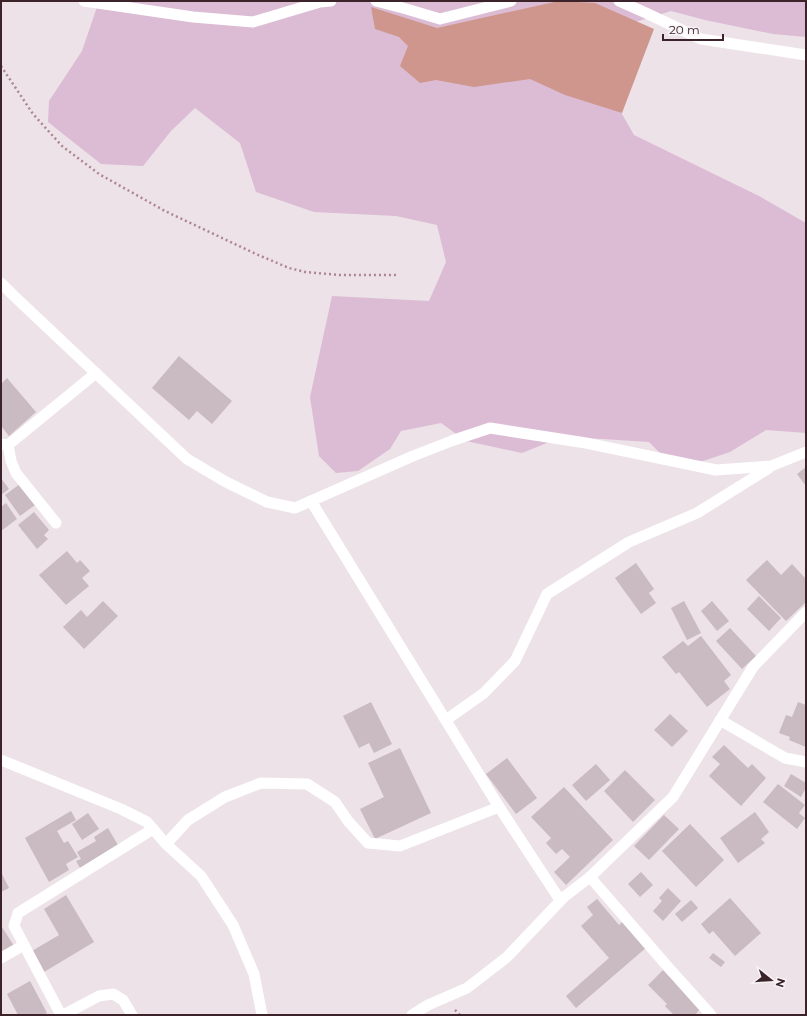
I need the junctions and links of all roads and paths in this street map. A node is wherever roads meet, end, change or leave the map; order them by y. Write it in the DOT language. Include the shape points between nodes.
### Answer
graph roads {
  1 [pos="84,1"];
  2 [pos="331,1"];
  3 [pos="376,1"];
  4 [pos="511,1"];
  5 [pos="619,1"];
  6 [pos="806,55"];
  7 [pos="1,66"];
  8 [pos="397,275"];
  9 [pos="1,283"];
  10 [pos="96,373"];
  11 [pos="4,444"];
  12 [pos="806,452"];
  13 [pos="771,466"];
  14 [pos="311,501"];
  15 [pos="56,523"];
  16 [pos="806,612"];
  17 [pos="446,720"];
  18 [pos="720,720"];
  19 [pos="1,760"];
  20 [pos="806,762"];
  21 [pos="499,807"];
  22 [pos="153,829"];
  23 [pos="166,844"];
  24 [pos="590,877"];
  25 [pos="563,898"];
  26 [pos="24,945"];
  27 [pos="1,958"];
  28 [pos="62,1015"];
  29 [pos="132,1015"];
  30 [pos="262,1015"];
  31 [pos="412,1015"];
  32 [pos="711,1015"];
  1 -- 2 [label="street" via="193,17 253,22"];
  3 -- 4 [label="street" via="440,19"];
  5 -- 6 [label="street" via="701,39"];
  7 -- 8 [label="path" via="34,114 62,146 99,174 165,211 289,268 340,275"];
  9 -- 10 [label="street"];
  10 -- 11 [label="street"];
  10 -- 14 [label="street" via="187,459 267,502 295,508"];
  11 -- 15 [label="street" via="16,473"];
  12 -- 13 [label="street"];
  13 -- 14 [label="street" via="716,470 586,443 490,428 413,456"];
  13 -- 17 [label="street" via="697,513 629,542 547,594 515,661 484,693"];
  14 -- 17 [label="street"];
  16 -- 18 [label="street" via="753,667"];
  17 -- 21 [label="street"];
  18 -- 20 [label="street" via="785,758"];
  18 -- 24 [label="street" via="673,797"];
  19 -- 22 [label="street" via="121,809 147,822"];
  21 -- 23 [label="street" via="400,846 368,843 335,802 307,784 261,783 225,797 188,820"];
  21 -- 25 [label="street" via="560,900"];
  22 -- 23 [label="street"];
  22 -- 26 [label="street" via="18,913 14,926"];
  23 -- 30 [label="street" via="201,876 233,925 254,974"];
  24 -- 25 [label="street"];
  24 -- 32 [label="street"];
  25 -- 31 [label="street" via="507,957 467,988"];
  26 -- 27 [label="street"];
  26 -- 28 [label="street"];
  28 -- 29 [label="street" via="99,996 113,994 123,1000"];
}
